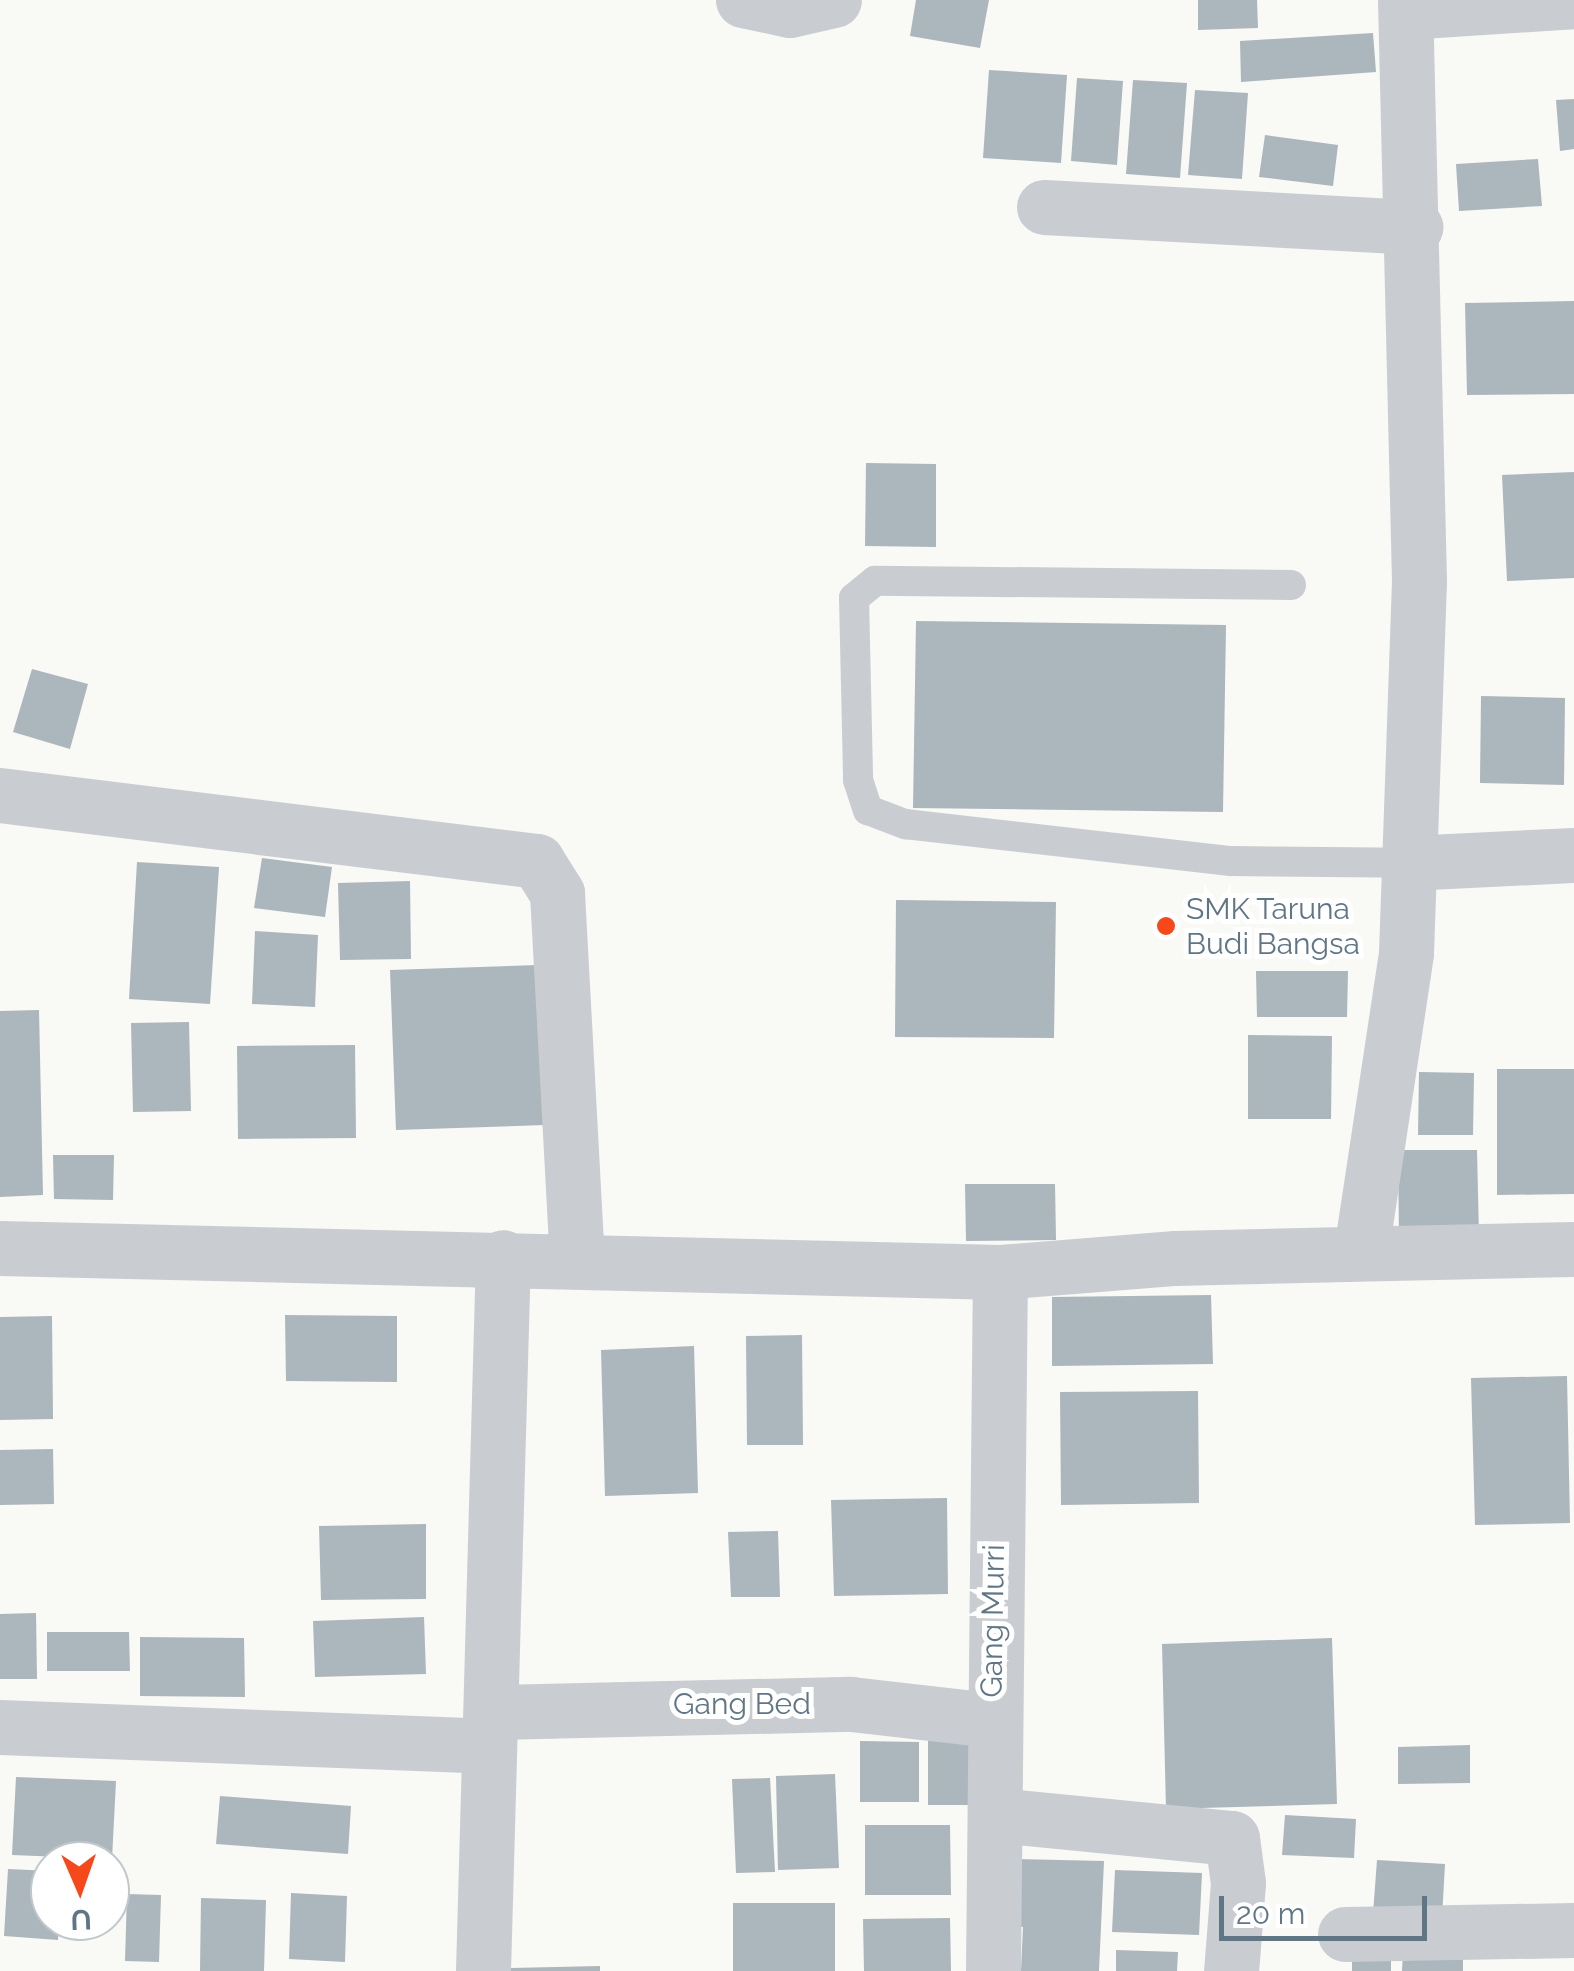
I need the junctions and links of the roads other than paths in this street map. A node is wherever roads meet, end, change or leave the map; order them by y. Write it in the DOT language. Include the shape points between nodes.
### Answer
graph roads {
  1 [pos="743,0"];
  2 [pos="834,0"];
  3 [pos="1574,2"];
  4 [pos="1406,6"];
  5 [pos="1044,208"];
  6 [pos="1414,226"];
  7 [pos="1291,585"];
  8 [pos="0,794"];
  9 [pos="1574,856"];
  10 [pos="1408,864"];
  11 [pos="0,1248"];
  12 [pos="1574,1248"];
  13 [pos="1361,1251"];
  14 [pos="504,1257"];
  15 [pos="577,1259"];
  16 [pos="1000,1272"];
  17 [pos="992,1720"];
  18 [pos="0,1727"];
  19 [pos="490,1729"];
  20 [pos="996,1814"];
  21 [pos="1574,1930"];
  22 [pos="1345,1934"];
  23 [pos="483,1971"];
  24 [pos="992,1971"];
  25 [pos="1230,1971"];
  1 -- 2 [label="street" via="790,10"];
  3 -- 4 [label="street"];
  4 -- 6 [label="street"];
  5 -- 6 [label="street"];
  6 -- 10 [label="street" via="1419,582"];
  7 -- 10 [label="lane" via="875,581 854,598 858,780 868,810 905,824 1230,860"];
  8 -- 15 [label="street" via="536,861 557,893"];
  9 -- 10 [label="street"];
  10 -- 13 [label="street" via="1406,953"];
  11 -- 14 [label="street"];
  12 -- 13 [label="street"];
  13 -- 16 [label="street"];
  14 -- 15 [label="street"];
  14 -- 19 [label="street"];
  15 -- 16 [label="street"];
  16 -- 17 [label="street, Gang Murri"];
  17 -- 19 [label="street, Gang Bed" via="851,1704"];
  17 -- 20 [label="street, Gang Murri"];
  18 -- 19 [label="street, Gang Bed"];
  19 -- 23 [label="street"];
  20 -- 24 [label="street, Gang Murri"];
  20 -- 25 [label="street" via="1232,1838 1238,1883"];
  21 -- 22 [label="street"];
}
